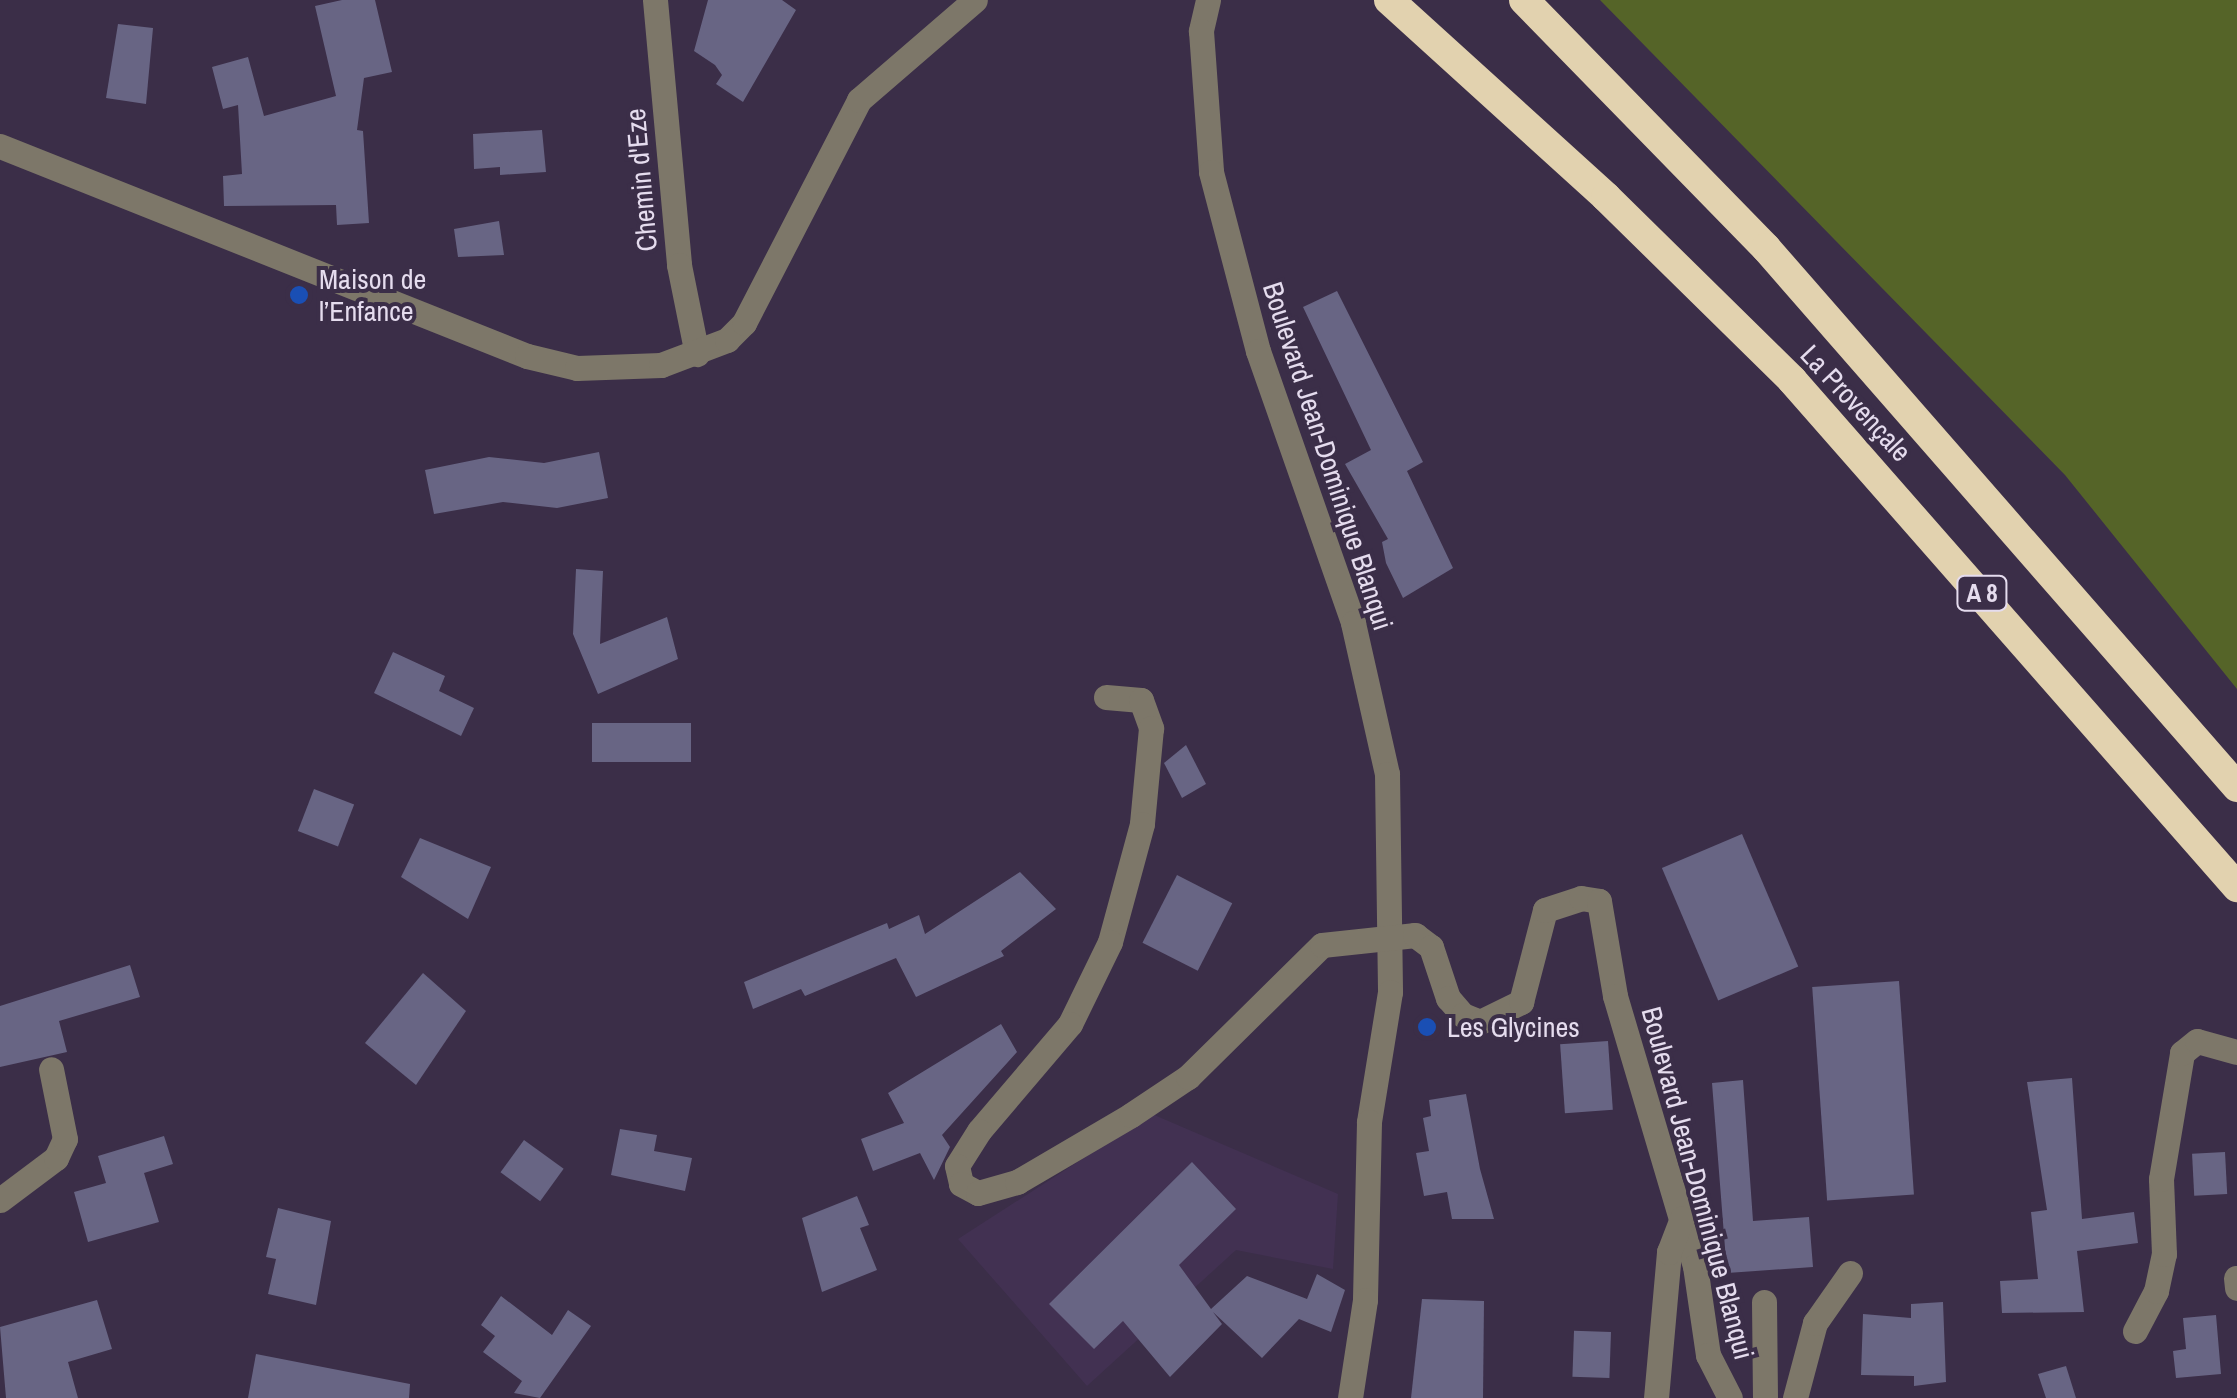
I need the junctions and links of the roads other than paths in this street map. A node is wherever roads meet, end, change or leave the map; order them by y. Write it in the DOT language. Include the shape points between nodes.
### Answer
graph roads {
  1 [pos="655,0"];
  2 [pos="975,0"];
  3 [pos="1208,0"];
  4 [pos="1389,0"];
  5 [pos="1524,0"];
  6 [pos="0,146"];
  7 [pos="697,354"];
  8 [pos="1106,697"];
  9 [pos="2237,787"];
  10 [pos="2237,887"];
  11 [pos="1393,933"];
  12 [pos="2237,1052"];
  13 [pos="51,1069"];
  14 [pos="0,1200"];
  15 [pos="1682,1218"];
  16 [pos="1850,1273"];
  17 [pos="2236,1278"];
  18 [pos="2237,1288"];
  19 [pos="1764,1302"];
  20 [pos="2135,1331"];
  21 [pos="1350,1398"];
  22 [pos="1656,1398"];
  23 [pos="1730,1398"];
  24 [pos="1766,1398"];
  25 [pos="1795,1398"];
  1 -- 7 [label="street, Chemin d'Eze" via="678,265"];
  2 -- 7 [label="street" via="859,100 822,164 772,280 727,340"];
  3 -- 11 [label="street, Boulevard Jean-Dominique Blanqui" via="1202,90 1211,172 1258,351 1332,556 1372,694 1387,774"];
  4 -- 10 [label="highway, La Provençale / A 8" via="1719,307 1921,523"];
  5 -- 9 [label="highway, La Provençale / A 8" via="1766,248"];
  6 -- 7 [label="street" via="527,356 618,370"];
  8 -- 11 [label="street" via="1141,700 1151,728 1142,824 1110,942 1070,1024 978,1131 958,1166 961,1184 978,1193 1033,1173 1188,1078 1322,945"];
  11 -- 15 [label="street, Boulevard Jean-Dominique Blanqui" via="1414,934 1432,947 1448,998 1480,1022 1521,1002 1545,910 1581,898 1599,901 1607,968"];
  11 -- 21 [label="street, Boulevard Jean-Dominique Blanqui" via="1368,1122 1365,1300"];
  12 -- 20 [label="street" via="2197,1041 2182,1053 2161,1179 2164,1254 2156,1291"];
  13 -- 14 [label="street" via="65,1139 56,1158"];
  15 -- 22 [label="street" via="1669,1252"];
  15 -- 23 [label="street, Boulevard Jean-Dominique Blanqui" via="1708,1355"];
  16 -- 25 [label="street" via="1815,1324"];
  17 -- 18 [label="street"];
  19 -- 24 [label="street"];
}
